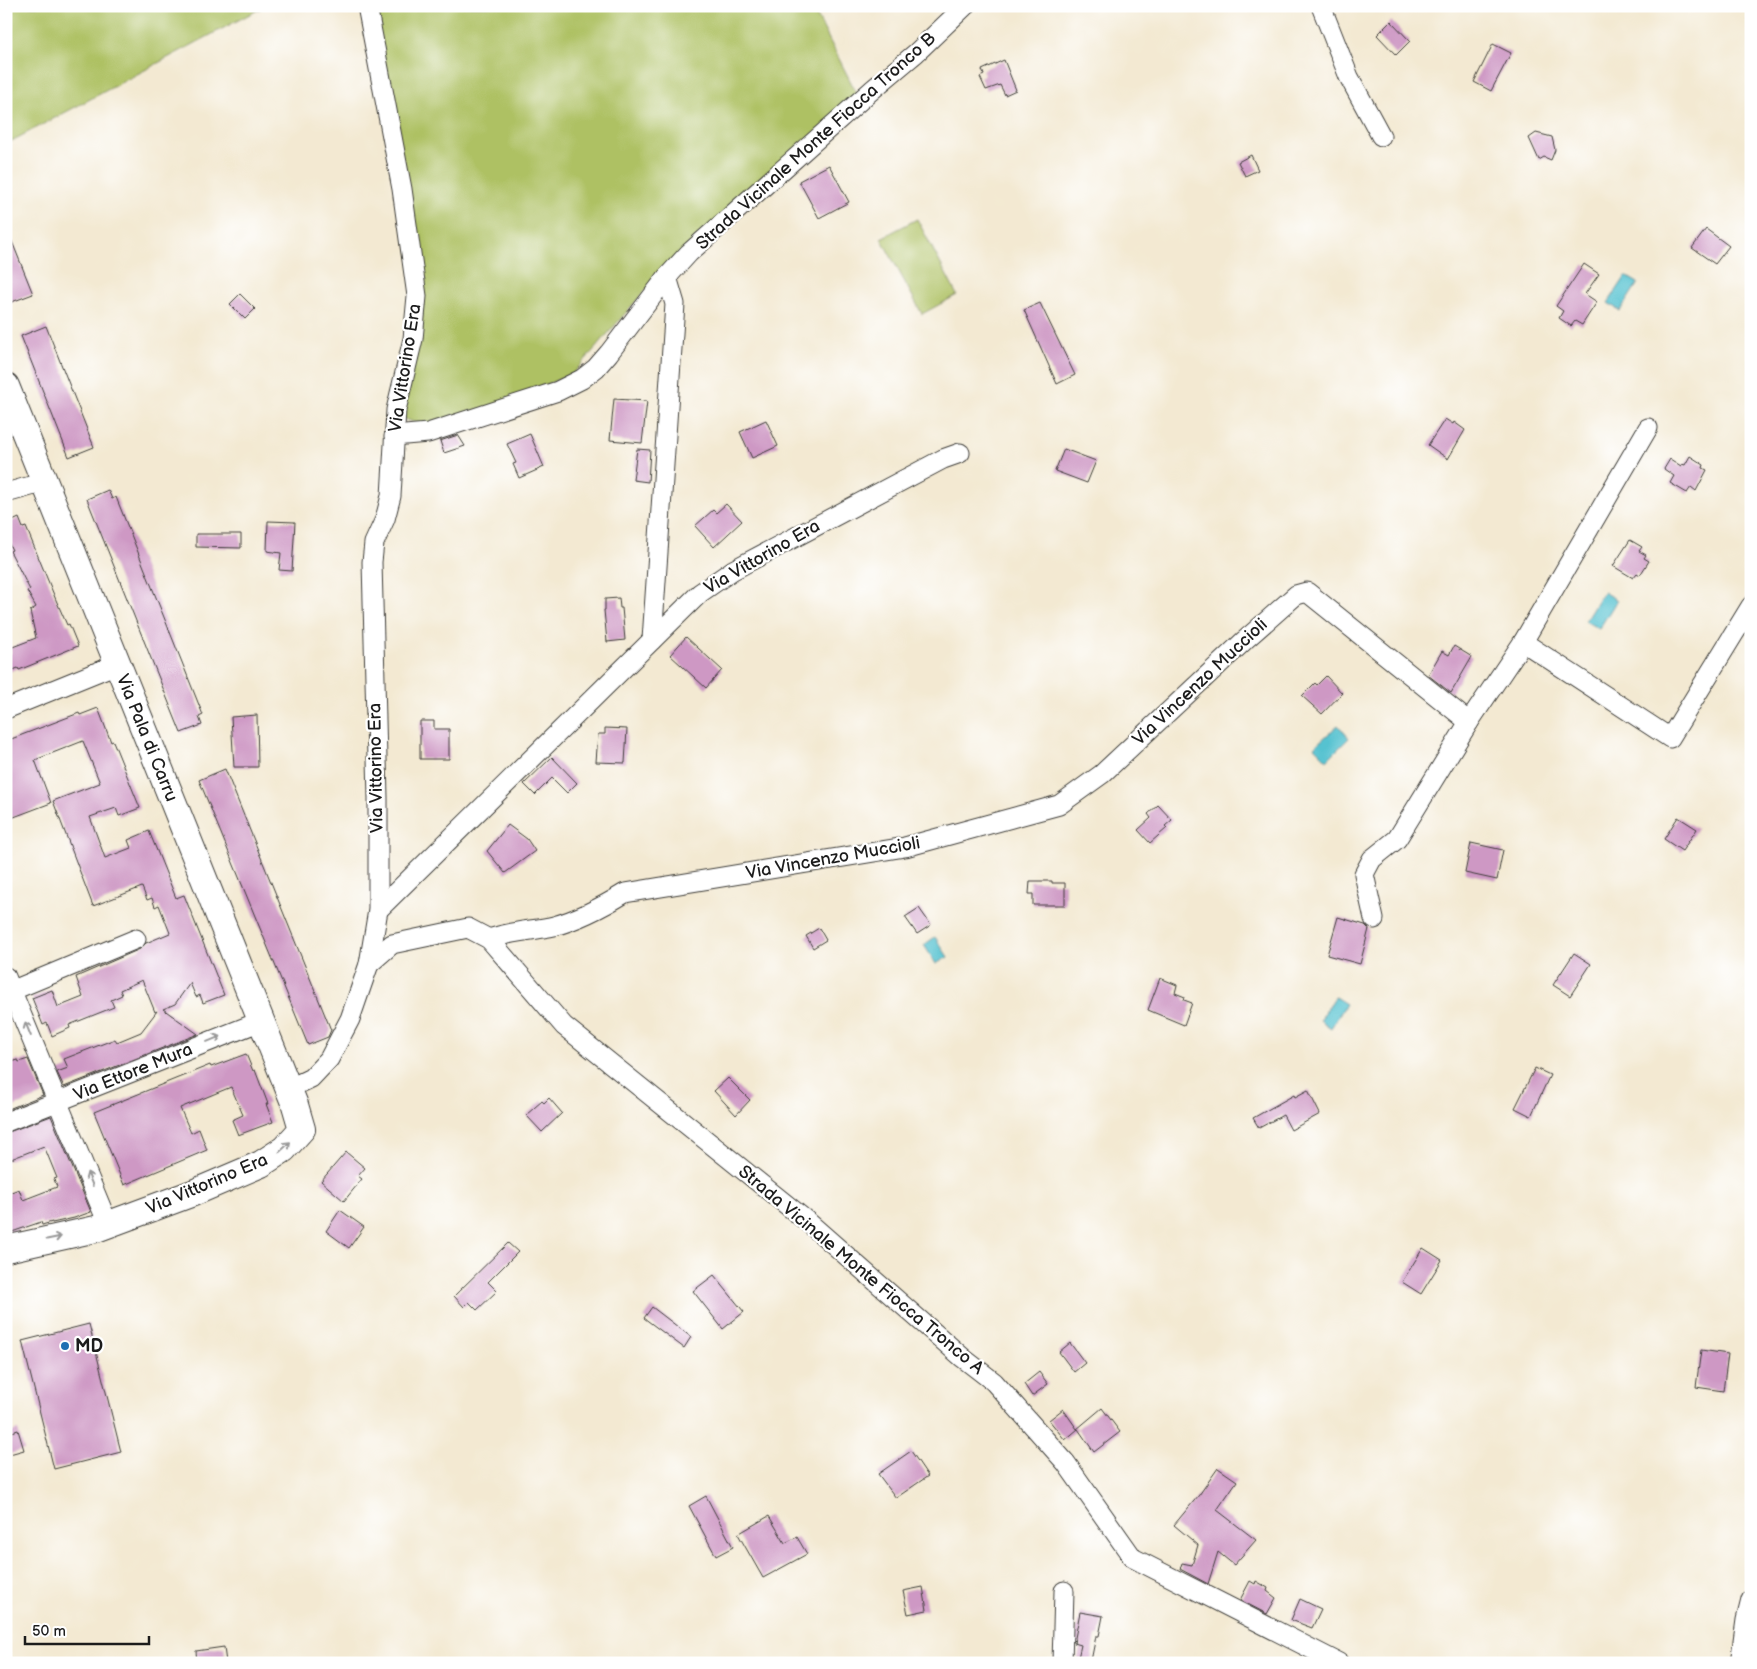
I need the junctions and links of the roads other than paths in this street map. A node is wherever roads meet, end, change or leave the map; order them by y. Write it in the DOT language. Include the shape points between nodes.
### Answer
graph roads {
  1 [pos="367,6"];
  2 [pos="965,6"];
  3 [pos="1321,6"];
  4 [pos="1380,136"];
  5 [pos="667,277"];
  6 [pos="6,386"];
  7 [pos="1648,428"];
  8 [pos="394,436"];
  9 [pos="960,453"];
  10 [pos="45,482"];
  11 [pos="6,493"];
  12 [pos="1751,606"];
  13 [pos="652,640"];
  14 [pos="1523,642"];
  15 [pos="117,664"];
  16 [pos="6,709"];
  17 [pos="1469,722"];
  18 [pos="378,910"];
  19 [pos="1374,919"];
  20 [pos="136,939"];
  21 [pos="489,939"];
  22 [pos="368,964"];
  23 [pos="8,987"];
  24 [pos="261,1021"];
  25 [pos="288,1089"];
  26 [pos="58,1102"];
  27 [pos="6,1122"];
  28 [pos="108,1224"];
  29 [pos="6,1249"];
  30 [pos="1751,1600"];
  31 [pos="1051,1663"];
  32 [pos="1062,1663"];
  33 [pos="1339,1663"];
  34 [pos="1740,1663"];
  1 -- 8 [label="street, Via Vittorino Era" via="402,189 417,296 413,339 396,410"];
  2 -- 5 [label="street, Strada Vicinale Monte Fiocca Tronco B" via="689,253"];
  3 -- 4 [label="street" via="1349,77"];
  5 -- 8 [label="street, Strada Vicinale Monte Fiocca Tronco B" via="609,353 582,379 558,391 428,433"];
  5 -- 13 [label="street" via="675,304"];
  6 -- 10 [label="street, Via Pala di Carru"];
  7 -- 14 [label="street"];
  8 -- 18 [label="street, Via Vittorino Era" via="391,496 374,543 372,562"];
  9 -- 13 [label="street, Via Vittorino Era" via="733,570 700,593"];
  10 -- 11 [label="street"];
  10 -- 15 [label="street, Via Pala di Carru"];
  12 -- 14 [label="street" via="1670,738"];
  13 -- 18 [label="street, Via Vittorino Era"];
  14 -- 17 [label="street"];
  15 -- 16 [label="street"];
  15 -- 24 [label="street, Via Pala di Carru"];
  17 -- 19 [label="street" via="1397,839 1372,859 1364,874"];
  17 -- 21 [label="street, Via Vincenzo Muccioli" via="1306,592 1301,593 1245,640 1102,774 1059,805 905,847 625,893 603,906 554,926"];
  18 -- 22 [label="street, Via Vittorino Era"];
  20 -- 23 [label="street"];
  21 -- 22 [label="street, Strada Vicinale Monte Fiocca Tronco A" via="468,928 458,930 392,944"];
  21 -- 33 [label="street, Strada Vicinale Monte Fiocca Tronco A" via="564,1026 808,1222 994,1382 1066,1463 1133,1558"];
  22 -- 25 [label="street, Via Vittorino Era" via="350,1019 329,1059 311,1078"];
  26 -- 23 [label="street, one-way"];
  24 -- 25 [label="street, Via Pala di Carru"];
  26 -- 24 [label="street, Via Ettore Mura, one-way"];
  28 -- 25 [label="street, Via Vittorino Era, one-way" via="193,1193 261,1164 284,1149 302,1129"];
  26 -- 27 [label="street, Via Ettore Mura"];
  28 -- 26 [label="street, one-way"];
  29 -- 28 [label="street, Via Vittorino Era, one-way"];
  30 -- 34 [label="street"];
  31 -- 32 [label="street" via="1057,1593"];
}
